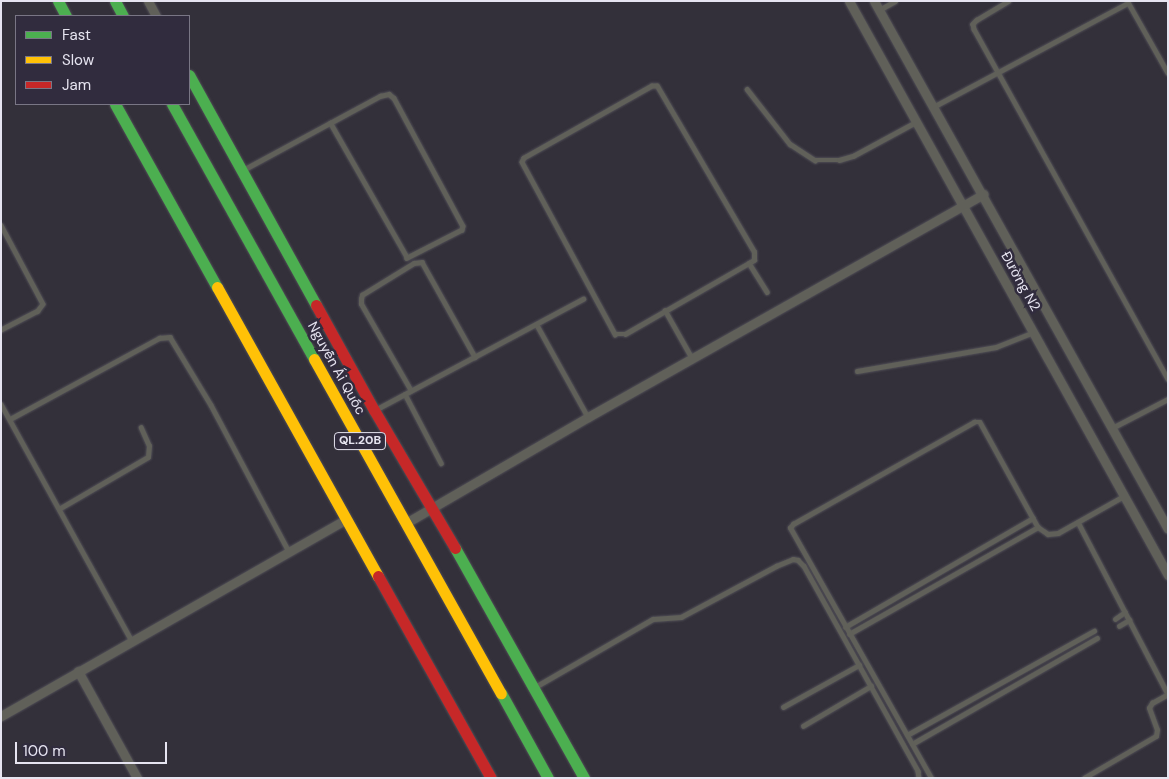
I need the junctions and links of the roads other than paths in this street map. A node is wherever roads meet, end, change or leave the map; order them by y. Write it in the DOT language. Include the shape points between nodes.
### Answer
graph roads {
  1 [pos="58,1"];
  2 [pos="115,1"];
  3 [pos="148,1"];
  4 [pos="849,1"];
  5 [pos="874,1"];
  6 [pos="895,1"];
  7 [pos="1008,1"];
  8 [pos="1128,2"];
  9 [pos="879,10"];
  10 [pos="65,15"];
  11 [pos="122,15"];
  12 [pos="155,15"];
  13 [pos="998,73"];
  14 [pos="1168,74"];
  15 [pos="190,77"];
  16 [pos="747,89"];
  17 [pos="116,105"];
  18 [pos="173,105"];
  19 [pos="934,107"];
  20 [pos="916,122"];
  21 [pos="330,123"];
  22 [pos="242,171"];
  23 [pos="982,194"];
  24 [pos="962,206"];
  25 [pos="1,225"];
  26 [pos="749,263"];
  27 [pos="767,292"];
  28 [pos="583,299"];
  29 [pos="665,310"];
  30 [pos="537,325"];
  31 [pos="1,330"];
  32 [pos="1034,332"];
  33 [pos="475,357"];
  34 [pos="692,358"];
  35 [pos="857,371"];
  36 [pos="1168,378"];
  37 [pos="411,391"];
  38 [pos="405,394"];
  39 [pos="1168,399"];
  40 [pos="1,404"];
  41 [pos="374,410"];
  42 [pos="588,417"];
  43 [pos="10,420"];
  44 [pos="141,428"];
  45 [pos="1112,428"];
  46 [pos="441,463"];
  47 [pos="1124,496"];
  48 [pos="431,507"];
  49 [pos="59,509"];
  50 [pos="1033,518"];
  51 [pos="347,519"];
  52 [pos="1078,522"];
  53 [pos="406,523"];
  54 [pos="1038,527"];
  55 [pos="1168,529"];
  56 [pos="290,552"];
  57 [pos="946,568"];
  58 [pos="1168,575"];
  59 [pos="952,576"];
  60 [pos="892,599"];
  61 [pos="897,607"];
  62 [pos="1125,612"];
  63 [pos="1115,619"];
  64 [pos="1129,620"];
  65 [pos="1119,626"];
  66 [pos="845,627"];
  67 [pos="1094,630"];
  68 [pos="849,634"];
  69 [pos="1097,638"];
  70 [pos="132,641"];
  71 [pos="859,665"];
  72 [pos="78,671"];
  73 [pos="1011,676"];
  74 [pos="1016,684"];
  75 [pos="871,686"];
  76 [pos="534,688"];
  77 [pos="1168,694"];
  78 [pos="783,707"];
  79 [pos="1,716"];
  80 [pos="803,726"];
  81 [pos="907,735"];
  82 [pos="912,744"];
  83 [pos="137,778"];
  84 [pos="491,778"];
  85 [pos="548,778"];
  86 [pos="584,778"];
  87 [pos="920,778"];
  88 [pos="931,778"];
  89 [pos="1084,778"];
  1 -- 10 [label="main road"];
  2 -- 11 [label="main road"];
  3 -- 12 [label="street"];
  4 -- 20 [label="street, Đường N2"];
  5 -- 9 [label="street, Đường N2"];
  6 -- 9 [label="lane"];
  7 -- 13 [label="lane" via="973,24"];
  8 -- 13 [label="lane"];
  8 -- 14 [label="lane"];
  9 -- 19 [label="street, Đường N2"];
  13 -- 19 [label="lane"];
  13 -- 36 [label="lane"];
  15 -- 22 [label="main road"];
  16 -- 20 [label="lane" via="790,144 815,160 839,160 853,156"];
  17 -- 51 [label="main road"];
  18 -- 53 [label="main road, Nguyễn Ái Quốc / QL.20B"];
  19 -- 23 [label="street, Đường N2"];
  20 -- 24 [label="street, Đường N2"];
  21 -- 21 [label="lane" via="380,96 389,94 394,98 463,226 462,230 407,258"];
  21 -- 22 [label="lane"];
  22 -- 41 [label="main road"];
  23 -- 24 [label="street"];
  23 -- 45 [label="street, Đường N2"];
  24 -- 32 [label="street, Đường N2"];
  24 -- 34 [label="street"];
  25 -- 31 [label="lane" via="43,304 38,311"];
  26 -- 27 [label="lane"];
  26 -- 29 [label="lane"];
  26 -- 29 [label="lane" via="754,260 754,252 656,86 524,158 524,169 615,334 625,334"];
  28 -- 30 [label="lane"];
  29 -- 34 [label="lane"];
  30 -- 33 [label="lane"];
  30 -- 42 [label="lane"];
  32 -- 35 [label="lane" via="996,348"];
  32 -- 47 [label="street, Đường N2"];
  33 -- 37 [label="lane"];
  33 -- 37 [label="lane" via="422,262 414,263 362,295 361,299"];
  34 -- 42 [label="street"];
  37 -- 38 [label="lane"];
  38 -- 41 [label="lane"];
  38 -- 46 [label="lane"];
  39 -- 45 [label="lane"];
  40 -- 43 [label="lane"];
  41 -- 48 [label="main road"];
  42 -- 48 [label="street"];
  43 -- 49 [label="lane"];
  43 -- 56 [label="lane" via="159,338 170,337 211,405"];
  44 -- 49 [label="lane" via="149,446 148,457"];
  45 -- 55 [label="street, Đường N2"];
  47 -- 52 [label="lane"];
  47 -- 58 [label="street, Đường N2"];
  48 -- 53 [label="street"];
  48 -- 76 [label="main road"];
  49 -- 70 [label="lane"];
  50 -- 54 [label="lane"];
  50 -- 57 [label="lane"];
  50 -- 66 [label="lane" via="980,422 974,422 793,524 790,528 792,534"];
  51 -- 56 [label="street"];
  51 -- 84 [label="main road"];
  52 -- 54 [label="lane" via="1058,533 1048,534"];
  52 -- 62 [label="lane"];
  53 -- 85 [label="main road, Nguyễn Ái Quốc / QL.20B"];
  54 -- 59 [label="lane"];
  56 -- 70 [label="street"];
  57 -- 59 [label="lane"];
  57 -- 60 [label="lane"];
  59 -- 61 [label="lane"];
  60 -- 61 [label="lane"];
  60 -- 66 [label="lane"];
  61 -- 68 [label="lane"];
  62 -- 63 [label="lane"];
  62 -- 64 [label="lane"];
  64 -- 65 [label="lane"];
  64 -- 77 [label="lane"];
  66 -- 68 [label="lane"];
  67 -- 73 [label="lane"];
  68 -- 81 [label="lane"];
  69 -- 74 [label="lane"];
  70 -- 72 [label="street"];
  71 -- 75 [label="lane"];
  71 -- 76 [label="lane" via="804,566 794,559 681,617 653,619"];
  71 -- 78 [label="lane"];
  72 -- 79 [label="street"];
  72 -- 83 [label="street"];
  73 -- 74 [label="lane"];
  73 -- 81 [label="lane"];
  74 -- 82 [label="lane"];
  75 -- 80 [label="lane"];
  75 -- 87 [label="lane"];
  76 -- 86 [label="main road"];
  77 -- 89 [label="lane" via="1149,708 1156,736"];
  81 -- 82 [label="lane"];
  82 -- 88 [label="lane"];
}
